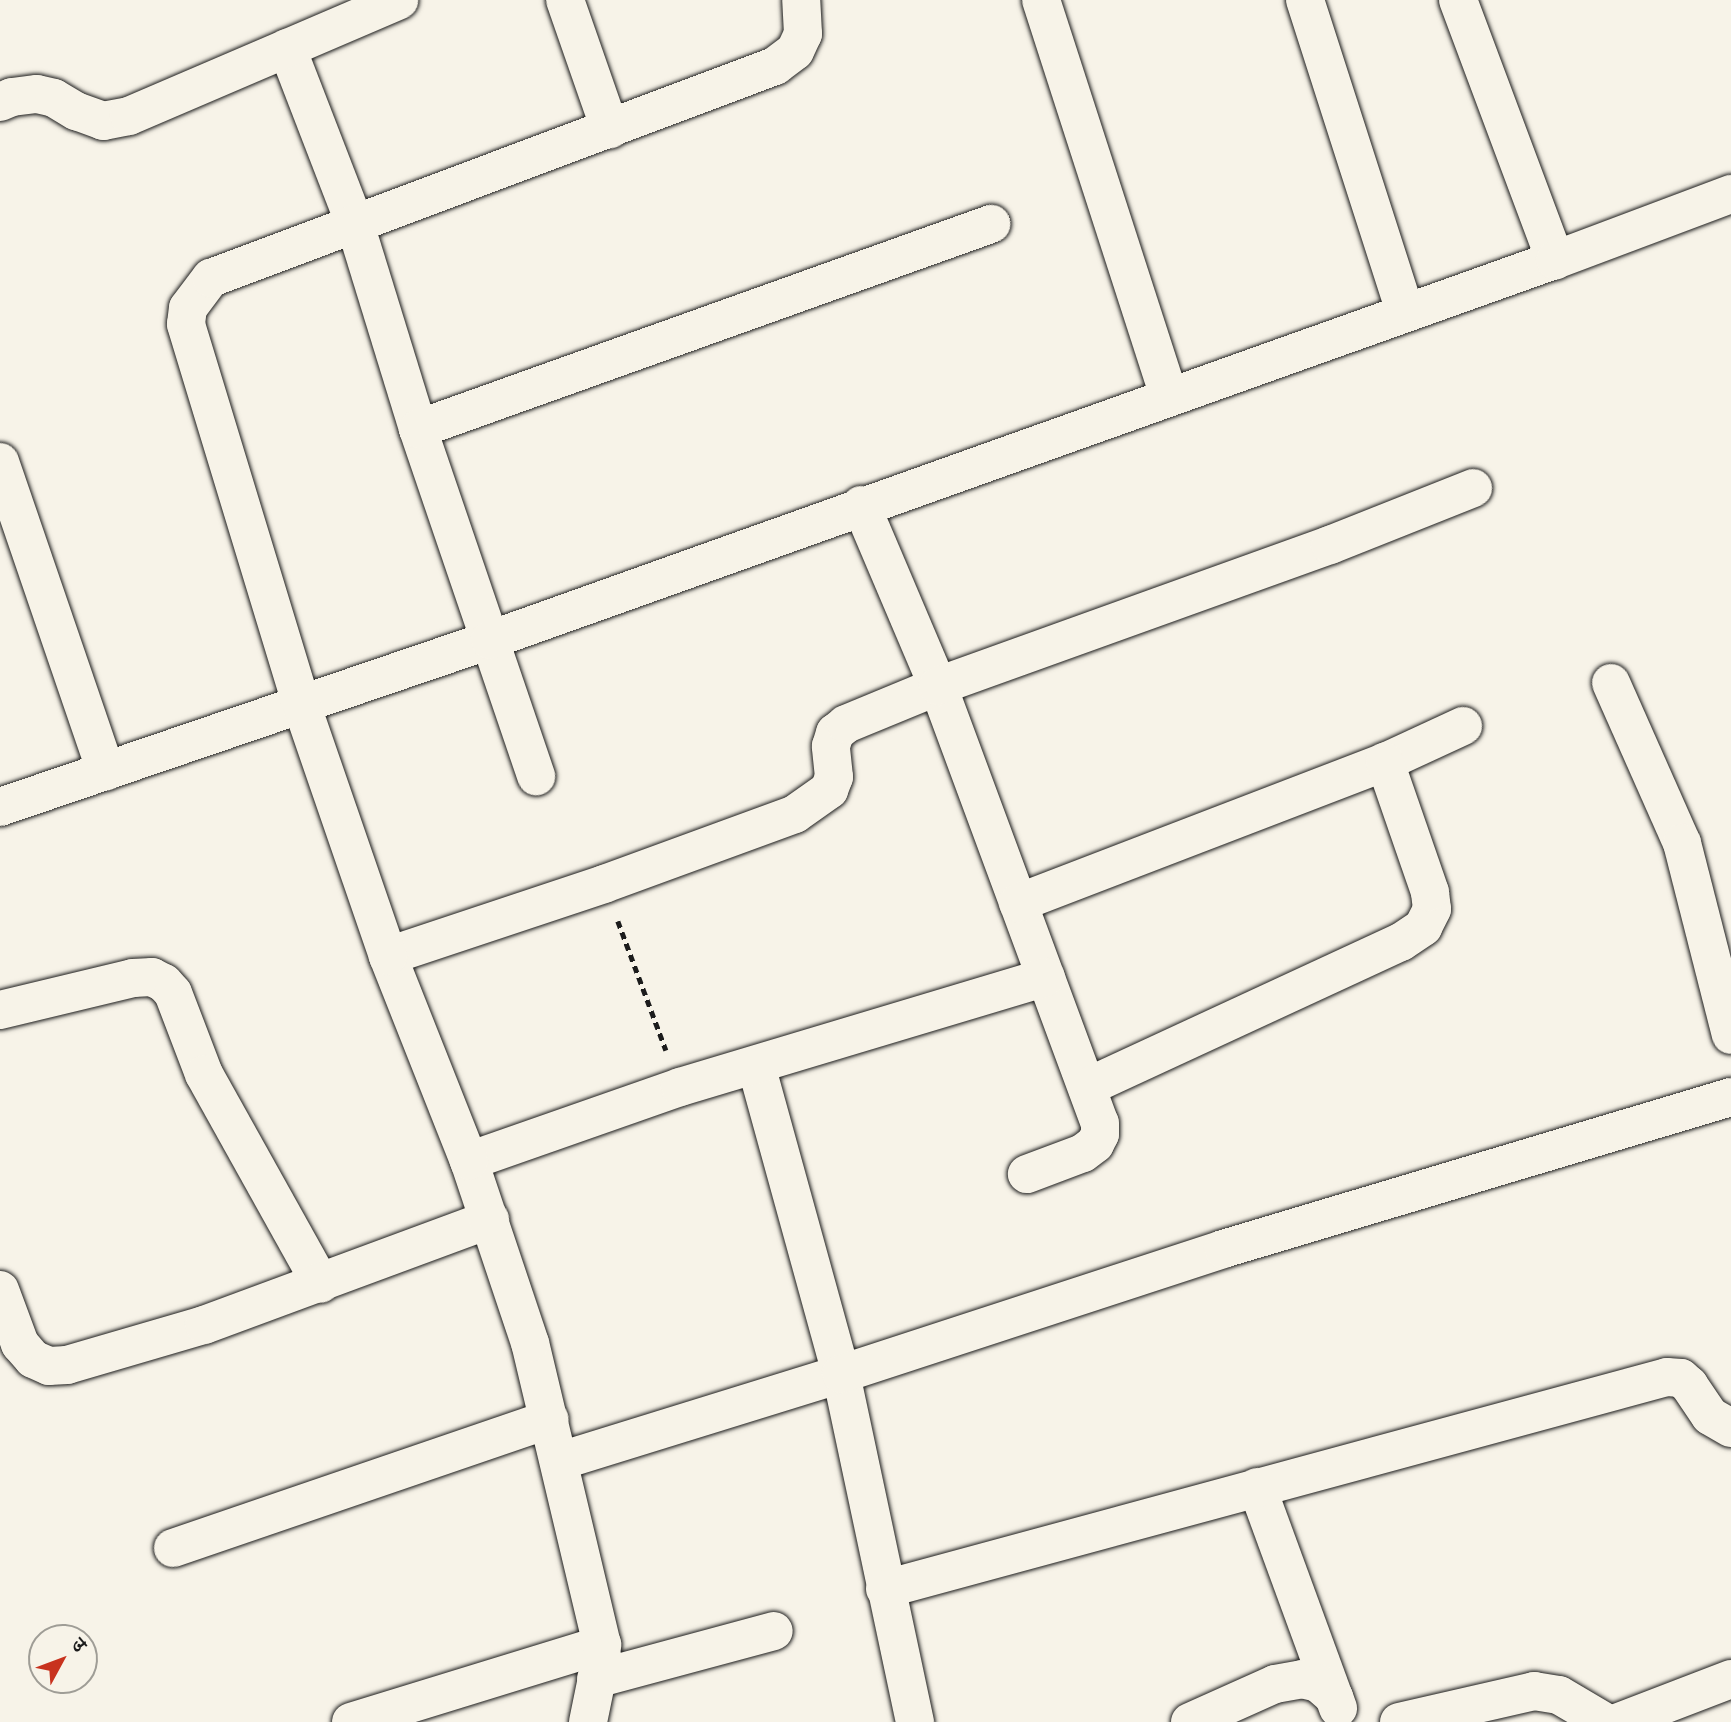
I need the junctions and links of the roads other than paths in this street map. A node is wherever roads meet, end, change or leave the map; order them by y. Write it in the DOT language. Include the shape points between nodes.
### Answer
graph roads {
  1 [pos="399,0"];
  2 [pos="565,0"];
  3 [pos="801,0"];
  4 [pos="1041,0"];
  5 [pos="1305,0"];
  6 [pos="1458,0"];
  7 [pos="288,48"];
  8 [pos="0,102"];
  9 [pos="610,129"];
  10 [pos="1731,194"];
  11 [pos="355,224"];
  12 [pos="991,224"];
  13 [pos="1555,260"];
  14 [pos="1405,311"];
  15 [pos="1169,397"];
  16 [pos="418,429"];
  17 [pos="0,462"];
  18 [pos="1473,488"];
  19 [pos="861,505"];
  20 [pos="490,640"];
  21 [pos="1611,683"];
  22 [pos="938,686"];
  23 [pos="301,703"];
  24 [pos="1463,726"];
  25 [pos="1385,762"];
  26 [pos="106,771"];
  27 [pos="536,776"];
  28 [pos="0,807"];
  29 [pos="1018,903"];
  30 [pos="388,956"];
  31 [pos="1046,977"];
  32 [pos="0,1010"];
  33 [pos="1731,1035"];
  34 [pos="756,1065"];
  35 [pos="1087,1087"];
  36 [pos="1731,1097"];
  37 [pos="469,1161"];
  38 [pos="1027,1174"];
  39 [pos="490,1219"];
  40 [pos="321,1284"];
  41 [pos="0,1290"];
  42 [pos="841,1374"];
  43 [pos="550,1419"];
  44 [pos="1731,1428"];
  45 [pos="560,1461"];
  46 [pos="1258,1487"];
  47 [pos="173,1548"];
  48 [pos="885,1589"];
  49 [pos="774,1631"];
  50 [pos="599,1662"];
  51 [pos="1731,1679"];
  52 [pos="1338,1710"];
  53 [pos="351,1722"];
  54 [pos="588,1722"];
  55 [pos="915,1722"];
  56 [pos="1190,1722"];
  57 [pos="1399,1722"];
  58 [pos="1605,1722"];
  59 [pos="1619,1722"];
  1 -- 7 [label="street"];
  2 -- 9 [label="street"];
  3 -- 9 [label="street" via="803,34 796,51 775,66"];
  4 -- 15 [label="street"];
  5 -- 14 [label="street"];
  6 -- 13 [label="street"];
  7 -- 8 [label="street" via="129,116 103,121 54,97 37,94"];
  7 -- 11 [label="street"];
  9 -- 11 [label="street"];
  10 -- 13 [label="street"];
  11 -- 16 [label="street"];
  11 -- 23 [label="street" via="211,278 188,308 186,324"];
  12 -- 16 [label="street"];
  13 -- 14 [label="street"];
  14 -- 15 [label="street"];
  15 -- 19 [label="street"];
  16 -- 20 [label="street"];
  17 -- 26 [label="street"];
  18 -- 22 [label="street" via="1330,545"];
  19 -- 20 [label="street"];
  19 -- 22 [label="street"];
  20 -- 23 [label="street"];
  20 -- 27 [label="street"];
  21 -- 33 [label="street" via="1682,843"];
  22 -- 29 [label="street"];
  22 -- 30 [label="street" via="846,724 835,733 831,746 834,777 829,790 795,814"];
  23 -- 26 [label="street"];
  23 -- 30 [label="street"];
  24 -- 25 [label="street"];
  25 -- 29 [label="street"];
  25 -- 35 [label="street" via="1430,892 1432,909 1423,927 1401,942"];
  26 -- 28 [label="street"];
  29 -- 31 [label="street"];
  30 -- 37 [label="street"];
  31 -- 34 [label="street"];
  31 -- 35 [label="street"];
  32 -- 40 [label="street" via="133,978 152,977 164,983 173,993 204,1074"];
  34 -- 37 [label="street"];
  34 -- 42 [label="street"];
  35 -- 38 [label="street" via="1100,1123 1095,1144"];
  36 -- 42 [label="street" via="1223,1249"];
  37 -- 39 [label="street"];
  39 -- 40 [label="street"];
  39 -- 43 [label="street"];
  40 -- 41 [label="street" via="204,1325 67,1365 49,1366 33,1359 20,1344"];
  42 -- 45 [label="street"];
  42 -- 48 [label="street"];
  43 -- 45 [label="street"];
  43 -- 47 [label="street"];
  44 -- 46 [label="street" via="1710,1416 1681,1378 1667,1377"];
  45 -- 50 [label="street"];
  46 -- 48 [label="street"];
  46 -- 52 [label="street"];
  48 -- 55 [label="street"];
  49 -- 50 [label="street"];
  50 -- 53 [label="street"];
  50 -- 54 [label="street"];
  51 -- 59 [label="street"];
  52 -- 56 [label="street" via="1318,1683 1302,1679 1275,1684"];
  57 -- 58 [label="street" via="1534,1691 1559,1695"];
}
